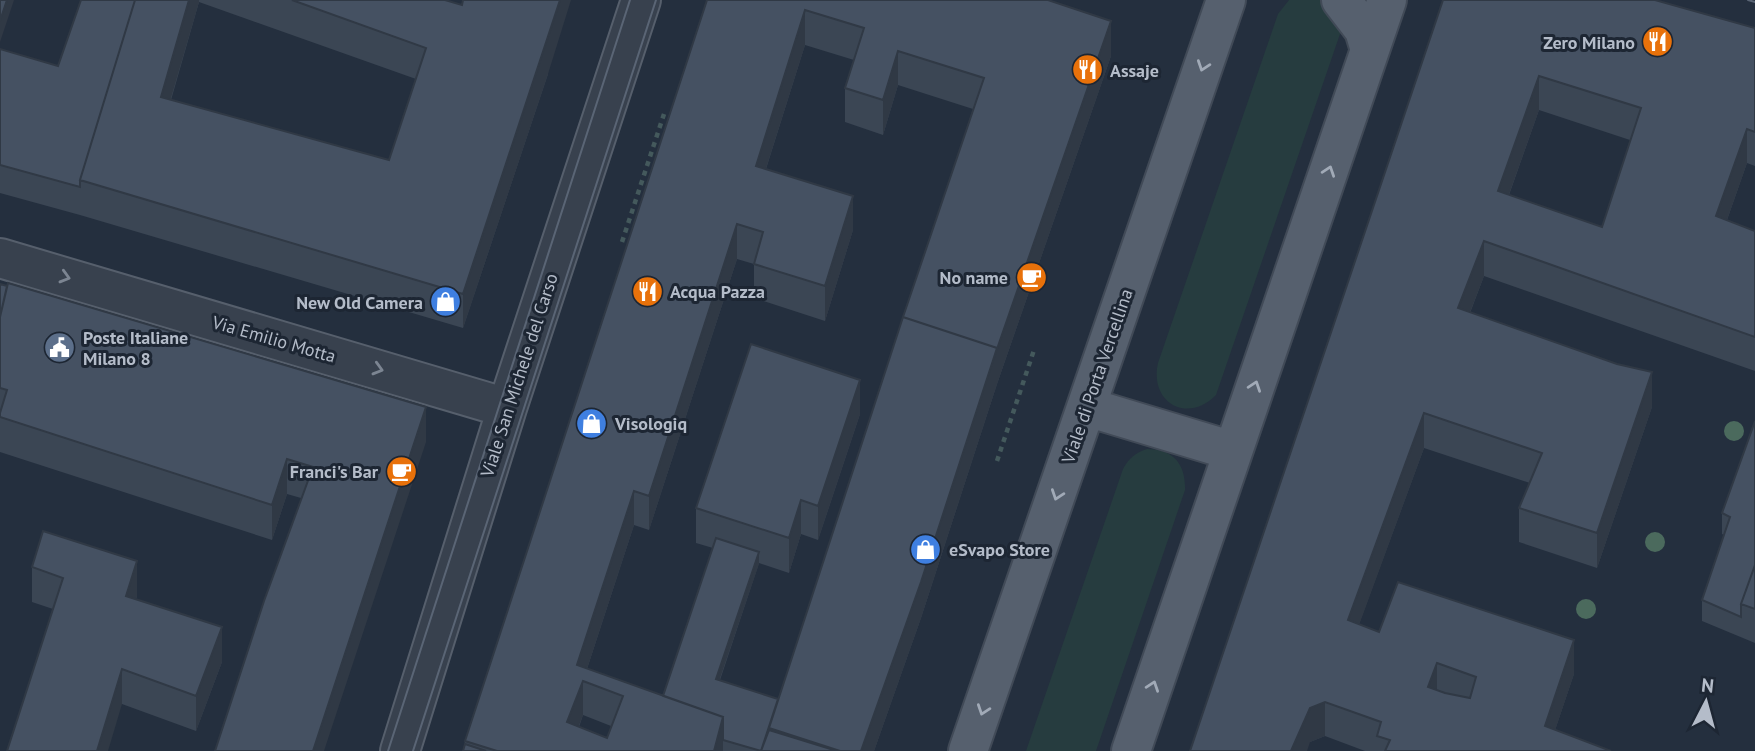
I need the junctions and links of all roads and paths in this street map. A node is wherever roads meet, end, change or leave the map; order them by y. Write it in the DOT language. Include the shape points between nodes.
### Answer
graph roads {
  1 [pos="641,0"];
  2 [pos="1225,0"];
  3 [pos="1342,0"];
  4 [pos="1387,0"];
  5 [pos="1370,50"];
  6 [pos="664,114"];
  7 [pos="622,242"];
  8 [pos="0,258"];
  9 [pos="1034,349"];
  10 [pos="1087,407"];
  11 [pos="507,408"];
  12 [pos="1233,451"];
  13 [pos="997,461"];
  14 [pos="400,751"];
  15 [pos="968,751"];
  16 [pos="1130,751"];
  1 -- 11 [label="street, Viale San Michele del Carso"];
  2 -- 10 [label="main road, Viale di Porta Vercellina, one-way"];
  3 -- 5 [label="main road" via="1364,30"];
  4 -- 5 [label="main road"];
  12 -- 5 [label="main road, one-way"];
  6 -- 7 [label="path"];
  8 -- 11 [label="street, Via Emilio Motta, one-way"];
  9 -- 13 [label="path"];
  10 -- 12 [label="main road"];
  10 -- 15 [label="main road, Viale di Porta Vercellina, one-way"];
  11 -- 14 [label="street, Viale San Michele del Carso"];
  16 -- 12 [label="main road, one-way"];
}
